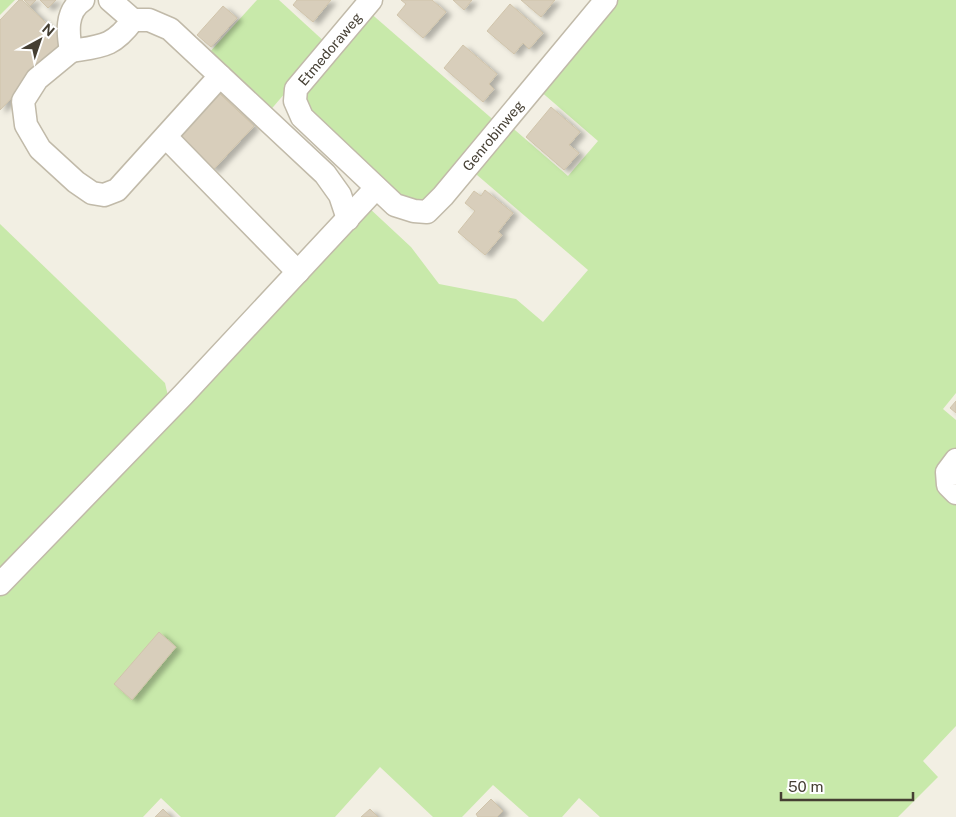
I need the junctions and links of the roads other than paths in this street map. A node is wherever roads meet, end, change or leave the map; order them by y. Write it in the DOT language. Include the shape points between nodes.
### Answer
graph roads {
  1 [pos="83,0"];
  2 [pos="110,0"];
  3 [pos="371,0"];
  4 [pos="606,0"];
  5 [pos="132,20"];
  6 [pos="71,51"];
  7 [pos="220,76"];
  8 [pos="166,137"];
  9 [pos="369,195"];
  10 [pos="348,219"];
  11 [pos="298,272"];
  12 [pos="956,460"];
  13 [pos="956,493"];
  14 [pos="0,584"];
  1 -- 6 [label="street" via="70,17"];
  2 -- 5 [label="street"];
  3 -- 9 [label="street, Etmedoraweg" via="296,89 295,101 302,117"];
  4 -- 9 [label="street, Genrobinweg" via="427,212 414,211"];
  5 -- 6 [label="street" via="111,43"];
  5 -- 7 [label="street" via="150,20 170,28"];
  6 -- 8 [label="street" via="38,79 22,101 26,125 40,149 76,182 92,193 104,195 117,190"];
  7 -- 8 [label="street"];
  7 -- 10 [label="street" via="325,174 340,195"];
  8 -- 11 [label="street"];
  9 -- 10 [label="street"];
  10 -- 11 [label="street"];
  11 -- 14 [label="street"];
  12 -- 13 [label="street" via="947,472 948,485"];
}
